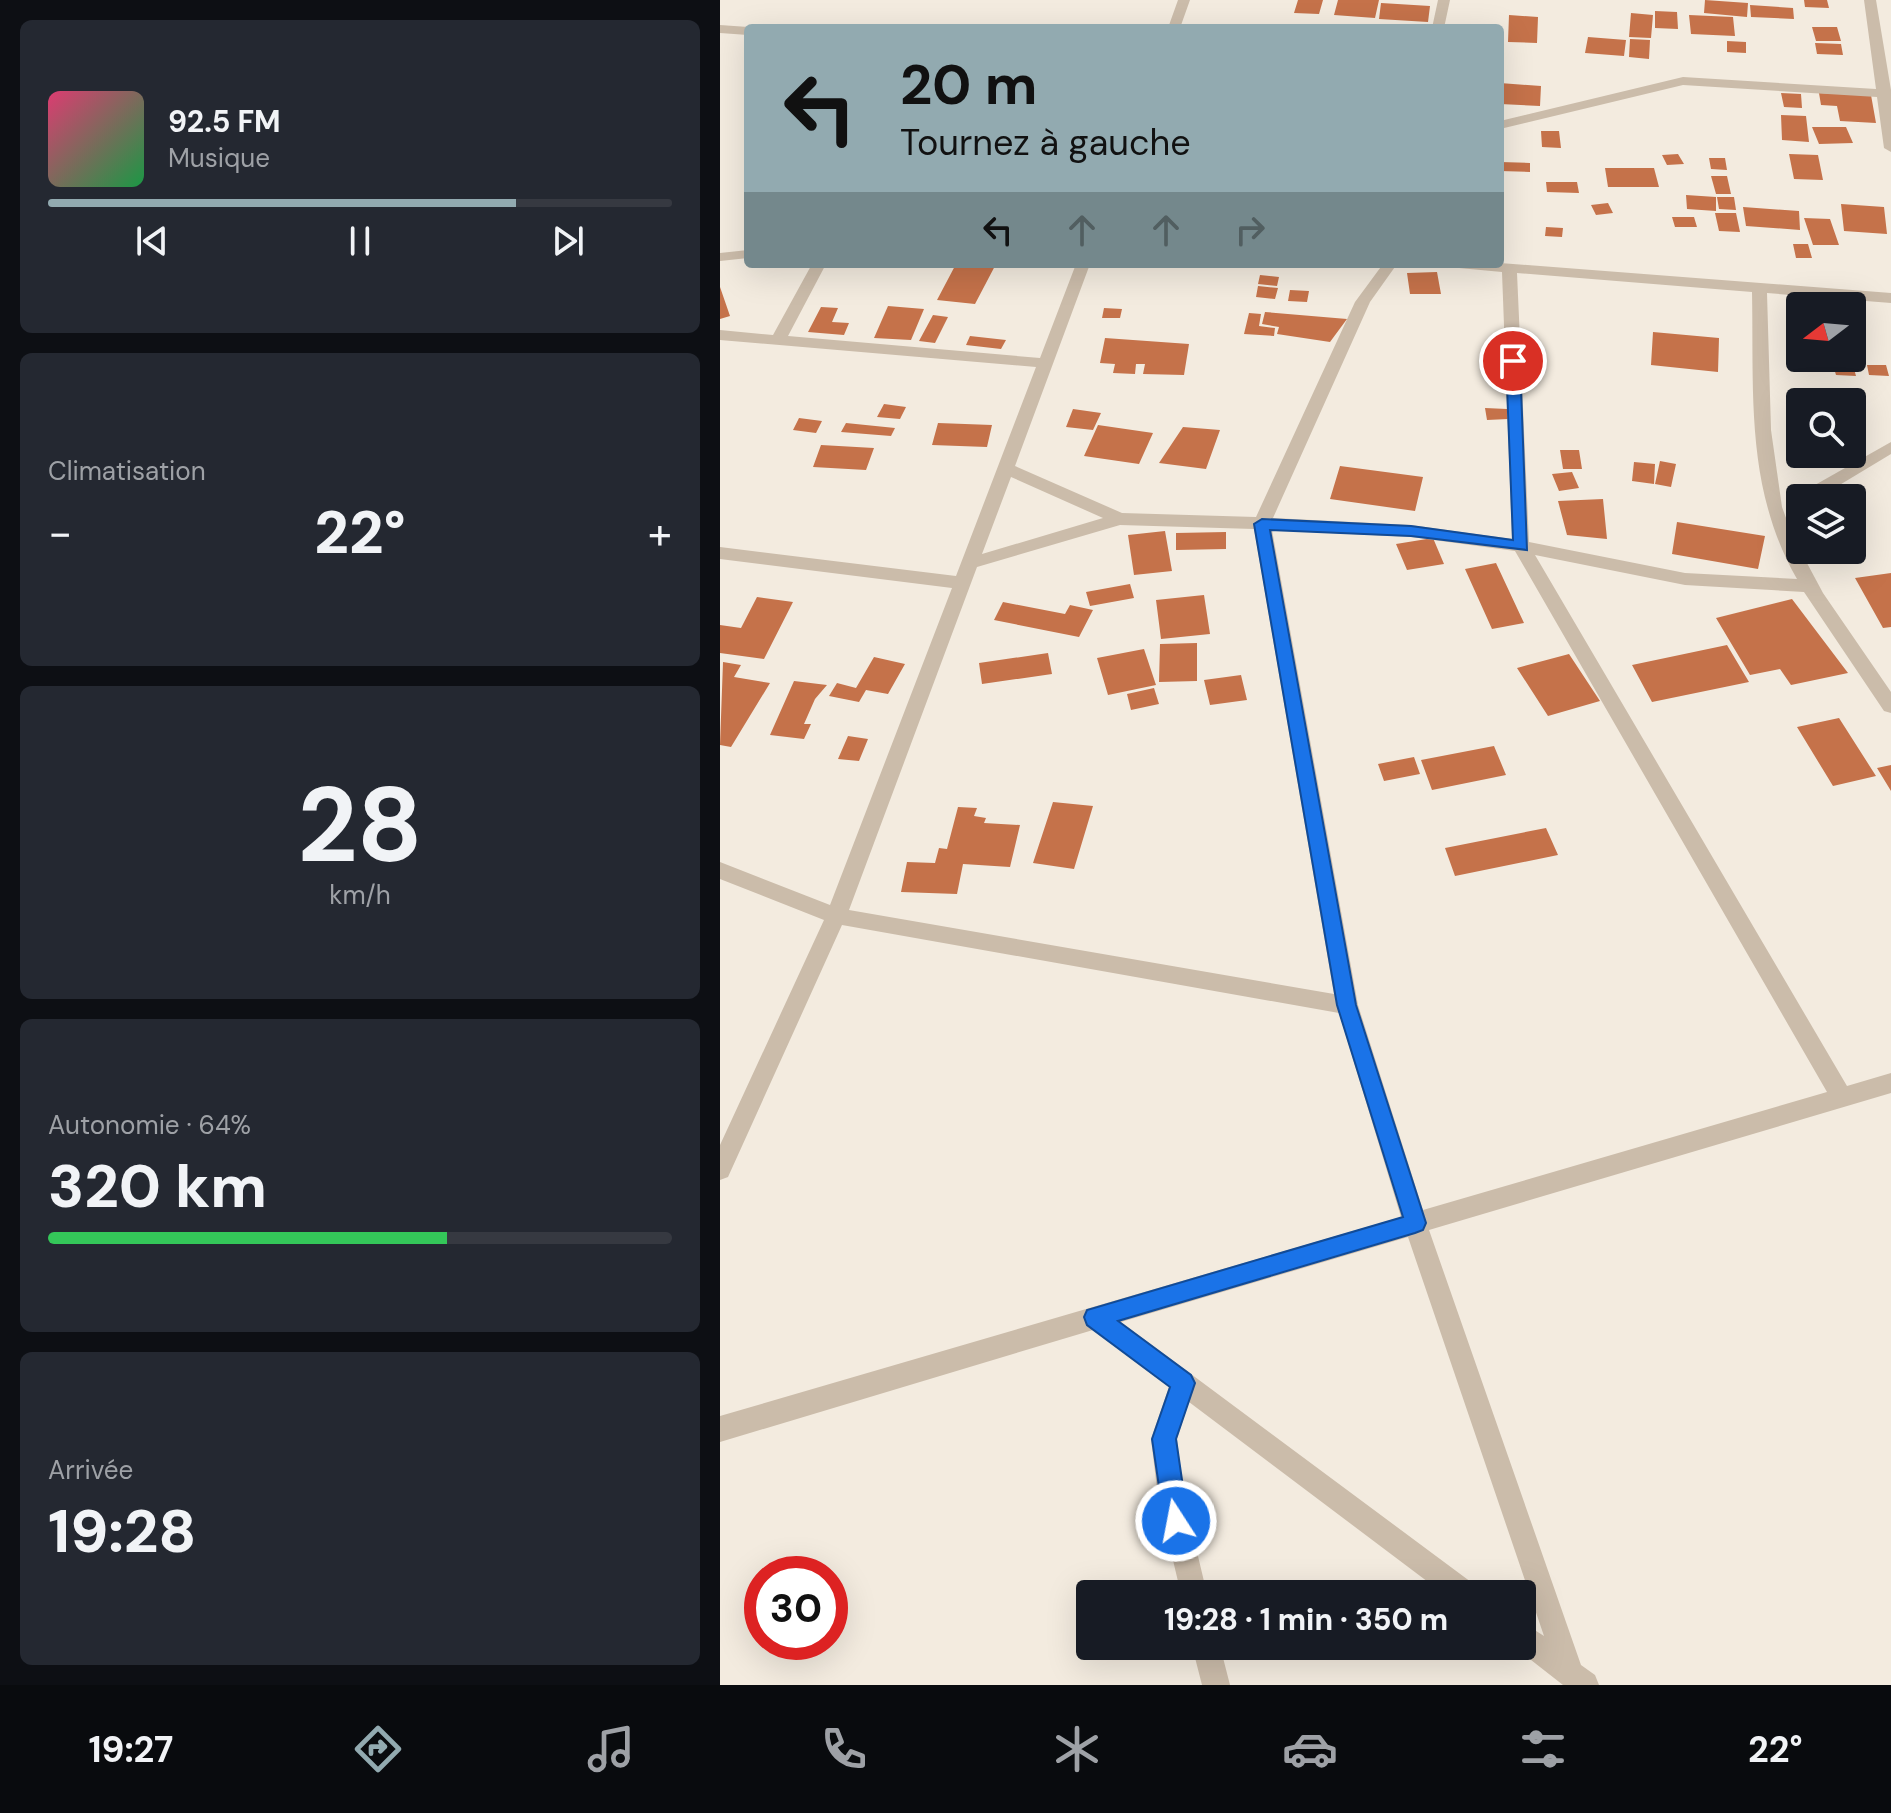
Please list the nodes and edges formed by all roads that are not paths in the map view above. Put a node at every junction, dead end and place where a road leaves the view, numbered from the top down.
1 (1184, 0) edge
2 (1444, 0) edge
3 (1870, 0) edge
4 (1175, 24) edge
5 (1439, 24) edge
6 (720, 29) edge
7 (744, 31) edge
8 (1887, 94) edge
9 (1504, 124) edge
10 (1891, 148) edge
11 (744, 254) edge
12 (720, 257) edge
13 (817, 268) edge
14 (1081, 268) edge
15 (1387, 268) edge
16 (1504, 268) edge
17 (1509, 268) junction
18 (1759, 287) junction
19 (1891, 298) edge
20 (720, 335) edge
21 (780, 337) junction
22 (1044, 363) junction
23 (1891, 447) edge
24 (1004, 468) junction
25 (1829, 484) edge
26 (1786, 510) edge
27 (1778, 515) junction
28 (1120, 519) junction
29 (1262, 524) junction
30 (1521, 546) junction
31 (720, 553) edge
32 (971, 563) junction
33 (963, 583) junction
34 (1809, 586) junction
35 (1891, 706) edge
36 (720, 870) edge
37 (836, 916) junction
38 (1347, 1005) junction
39 (1891, 1083) edge
40 (1843, 1099) junction
41 (720, 1170) edge
42 (1415, 1223) junction
43 (1095, 1317) junction
44 (1183, 1383) junction
45 (720, 1429) edge
46 (1191, 1580) edge
47 (1447, 1580) edge
48 (1536, 1646) edge
49 (1210, 1660) edge
50 (1578, 1678) edge
51 (1216, 1685) edge

1 - 4 street
2 - 5 street
3 - 8 street
6 - 7 street
8 - 9 street
8 - 10 street
11 - 12 street
13 - 21 street
14 - 22 street
15 - 29 street
16 - 17 street
17 - 18 street
17 - 30 street
18 - 19 street
18 - 27 street
20 - 21 street
21 - 22 street
22 - 24 street
23 - 25 street
24 - 28 street
24 - 32 street
26 - 27 street
27 - 34 street
28 - 29 street
28 - 32 street
29 - 30 street
29 - 38 street
30 - 34 street
30 - 40 street
31 - 33 street
32 - 33 street
33 - 37 street
34 - 35 street
36 - 37 street
37 - 38 street
37 - 41 street
38 - 42 street
39 - 40 street
40 - 42 street
42 - 43 street
42 - 50 street
43 - 44 street
43 - 45 street
44 - 46 street
44 - 47 street
48 - 50 street
49 - 51 street

